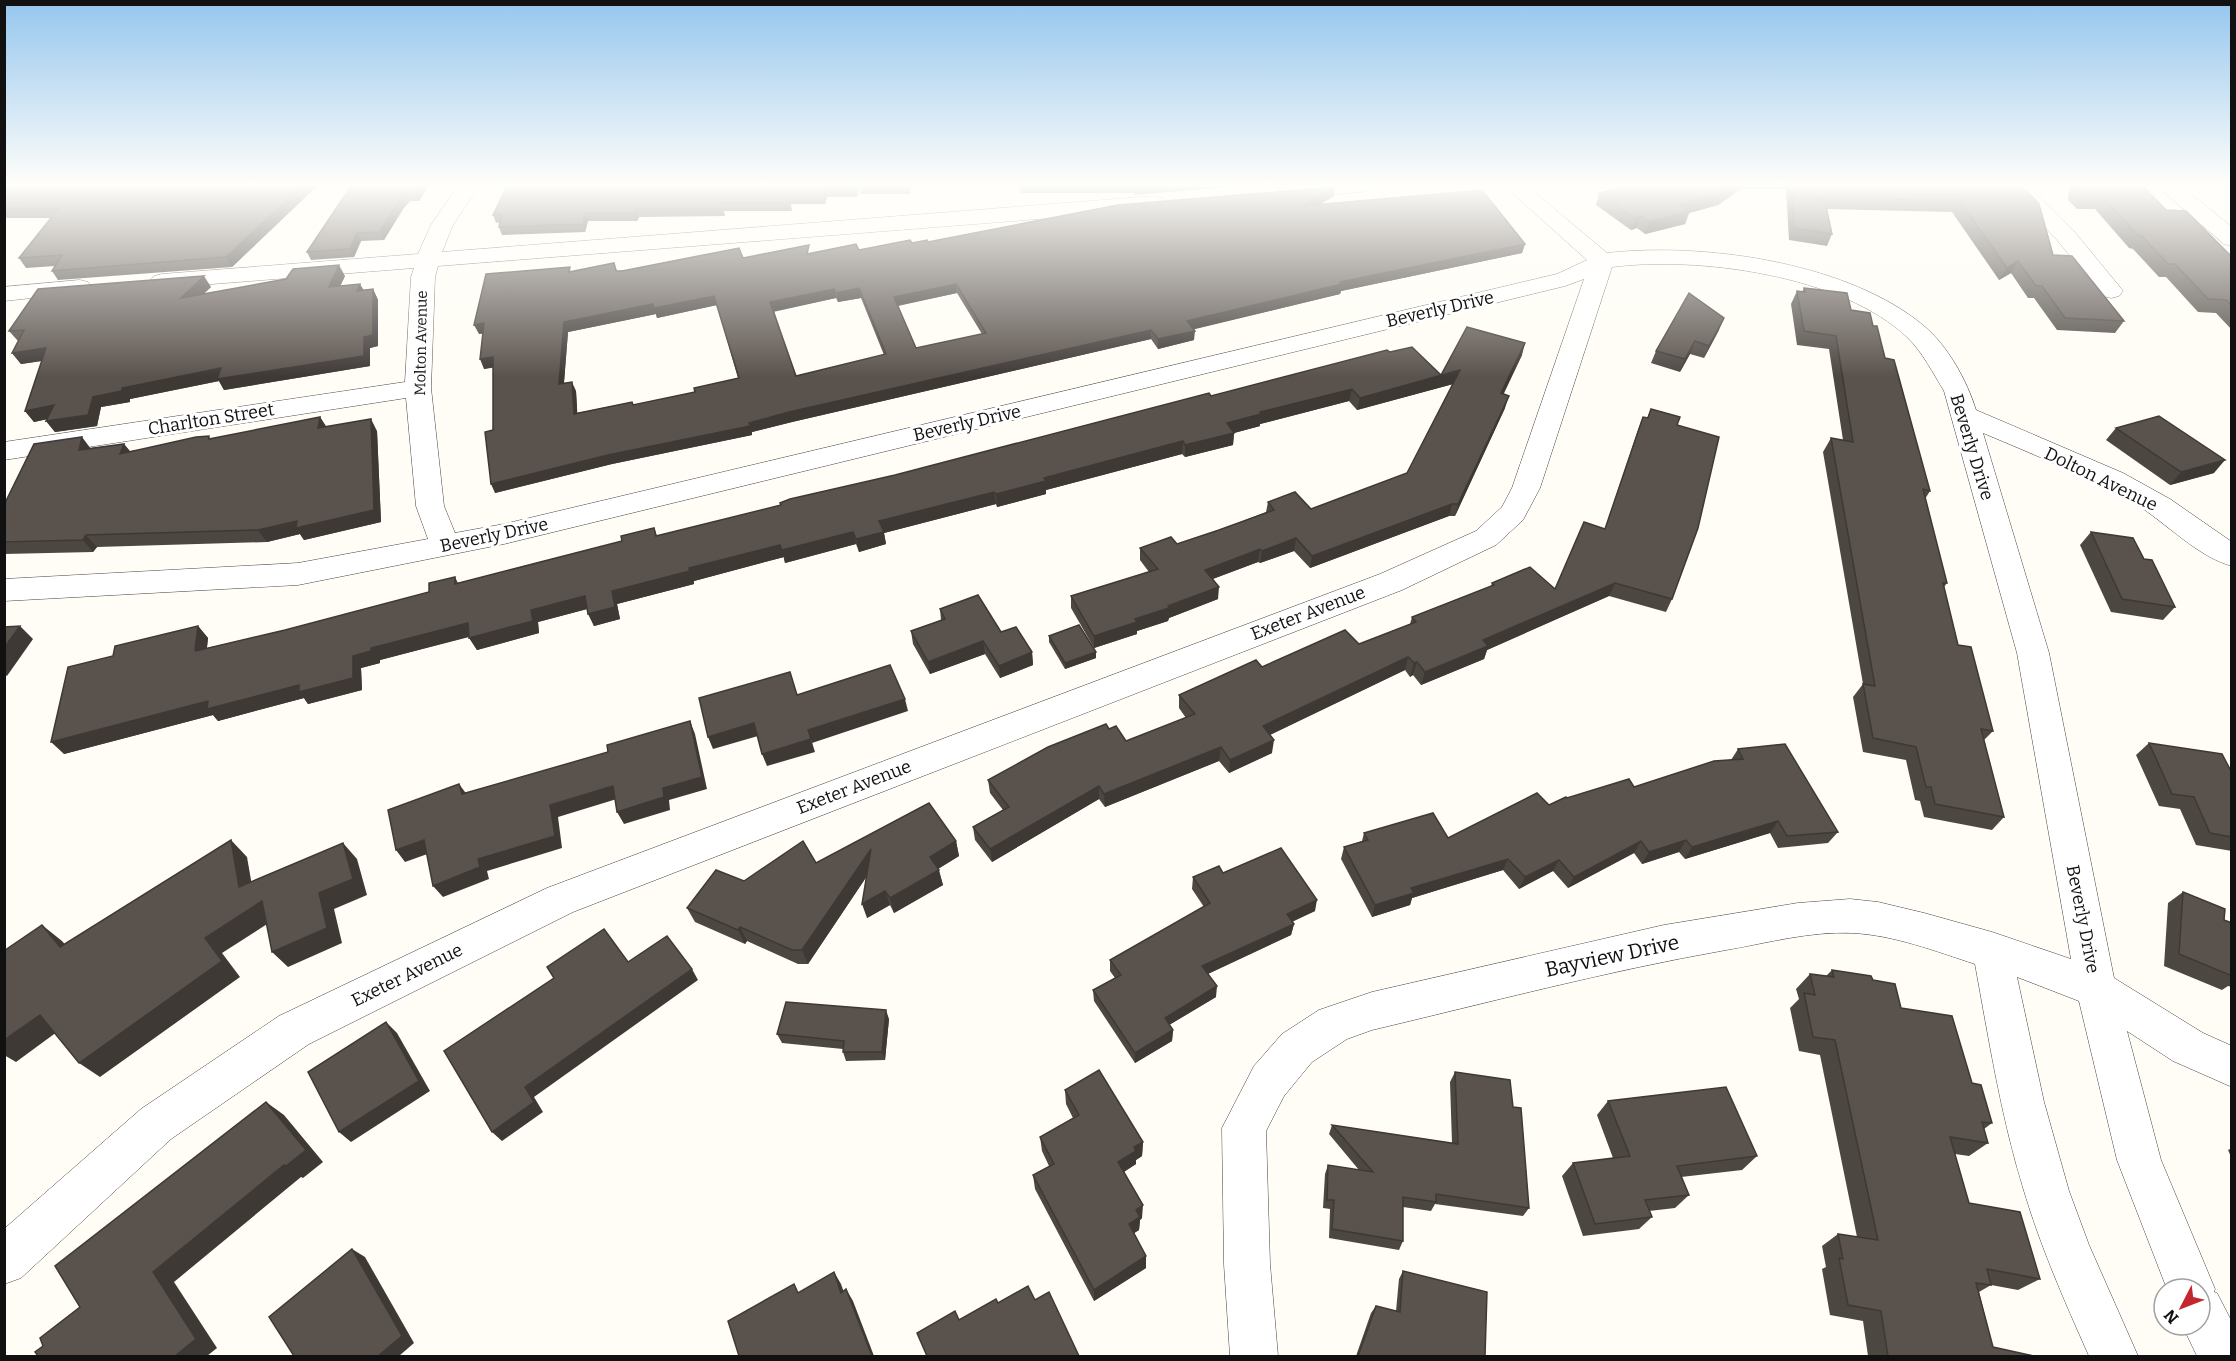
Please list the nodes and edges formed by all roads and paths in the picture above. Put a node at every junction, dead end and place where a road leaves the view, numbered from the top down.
1 (432, 250) edge
2 (562, 250) edge
3 (1589, 250) edge
4 (2077, 250) edge
5 (428, 260) junction
6 (1602, 261) junction
7 (146, 282) edge
8 (99, 286) edge
9 (2111, 291) dead end
10 (4, 294) edge
11 (418, 388) junction
12 (1964, 415) junction
13 (4, 451) edge
14 (445, 545) junction
15 (2232, 556) edge
16 (4, 590) edge
17 (1992, 950) junction
18 (2096, 989) junction
19 (2232, 1067) edge
20 (4, 1261) edge
21 (2186, 1277) edge
22 (2212, 1334) edge
23 (1254, 1356) edge
24 (2114, 1356) edge
25 (2223, 1356) edge

1 - 5 street, Molton Avenue
2 - 5 street
3 - 6 street
4 - 9 street
5 - 7 street
5 - 11 street, Molton Avenue
6 - 12 street, Beverly Drive
6 - 14 street, Beverly Drive
6 - 20 street, Exeter Avenue
8 - 10 street
11 - 13 street, Charlton Street
11 - 14 street, Molton Avenue
12 - 15 street, Dolton Avenue
12 - 18 street, Beverly Drive
14 - 16 street, Beverly Drive
17 - 18 street, Bayview Drive
17 - 23 street, Bayview Drive
17 - 24 street
18 - 19 street, Bayview Drive
18 - 21 street, Beverly Drive
22 - 25 street

